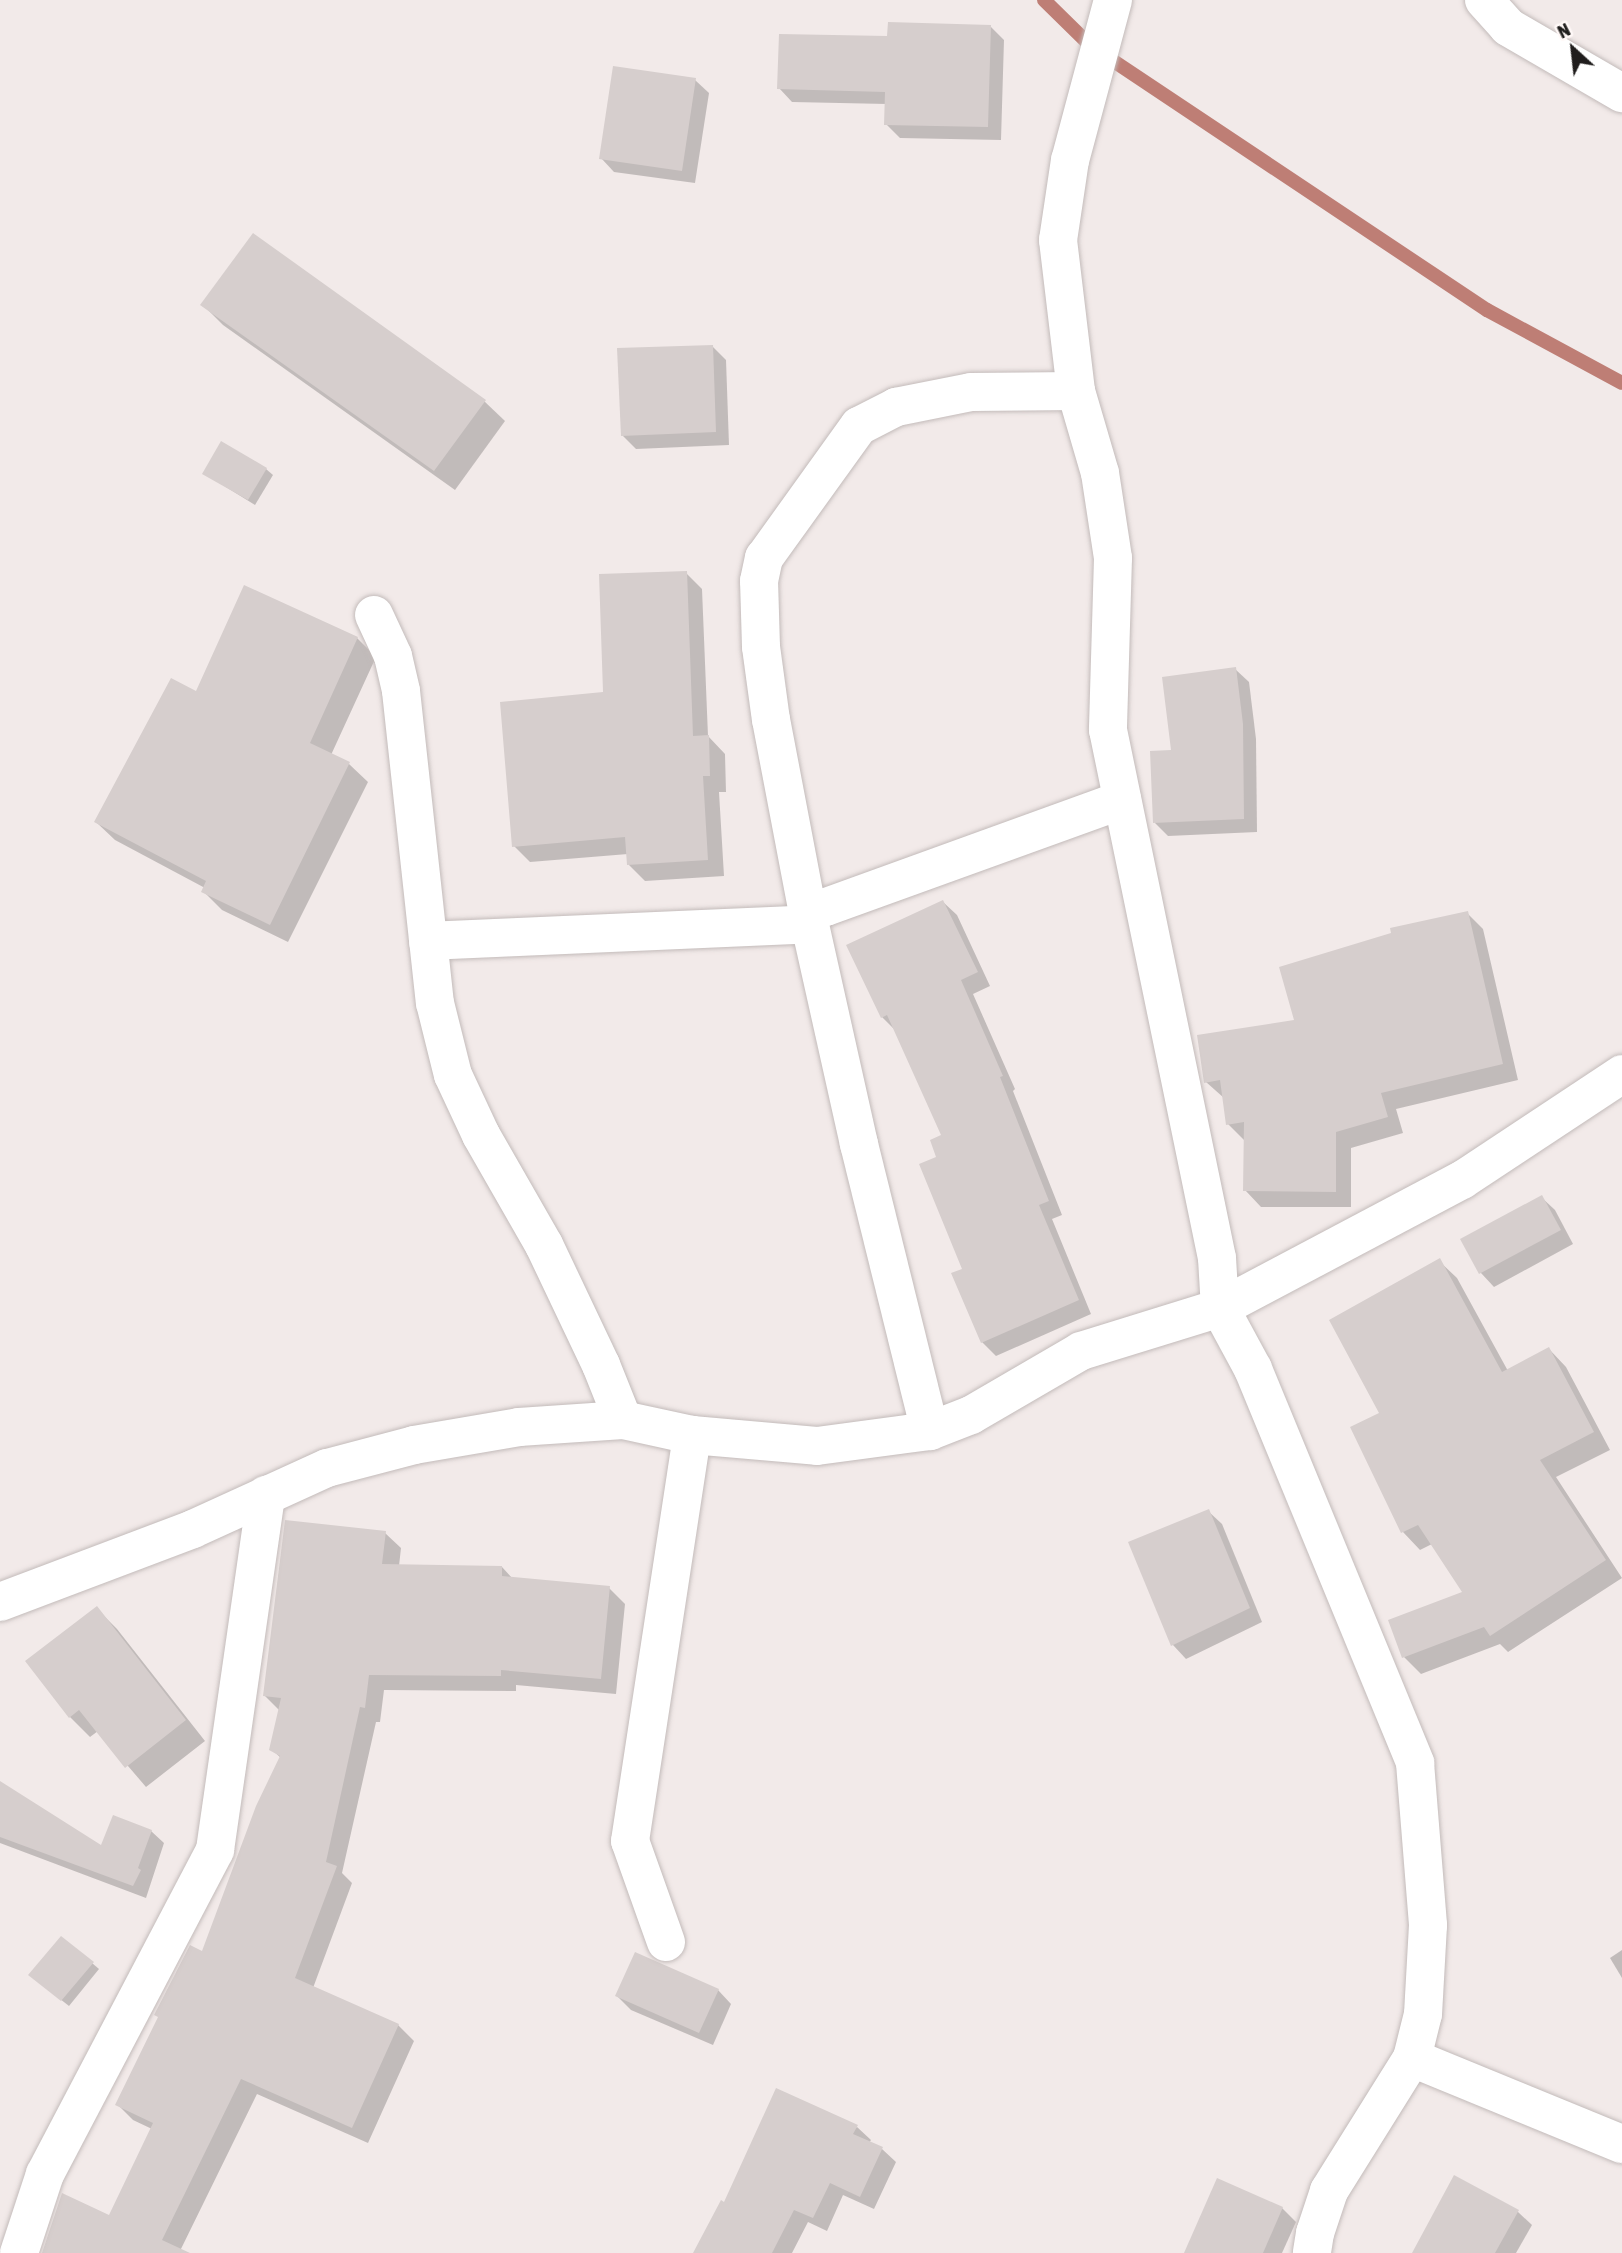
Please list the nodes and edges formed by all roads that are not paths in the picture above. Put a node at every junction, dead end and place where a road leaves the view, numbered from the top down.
1 (1113, 0) edge
2 (1483, 0) edge
3 (1622, 93) edge
4 (1076, 391) junction
5 (374, 615) dead end
6 (1122, 800) junction
7 (809, 918) junction
8 (429, 941) junction
9 (1622, 1074) edge
10 (1220, 1308) junction
11 (623, 1420) junction
12 (930, 1431) junction
13 (692, 1435) junction
14 (266, 1495) junction
15 (0, 1602) edge
16 (666, 1942) dead end
17 (1412, 2058) junction
18 (1622, 2144) edge
19 (19, 2253) edge
20 (1312, 2253) edge

1 - 4 street
2 - 3 street
4 - 6 street
4 - 7 street
5 - 8 street
6 - 7 street
6 - 10 street
7 - 8 street
7 - 12 street
8 - 11 street
9 - 10 street
10 - 12 street
10 - 17 street
11 - 13 street
11 - 14 street
12 - 13 street
13 - 16 street
14 - 15 street
14 - 19 street
17 - 18 street
17 - 20 street

